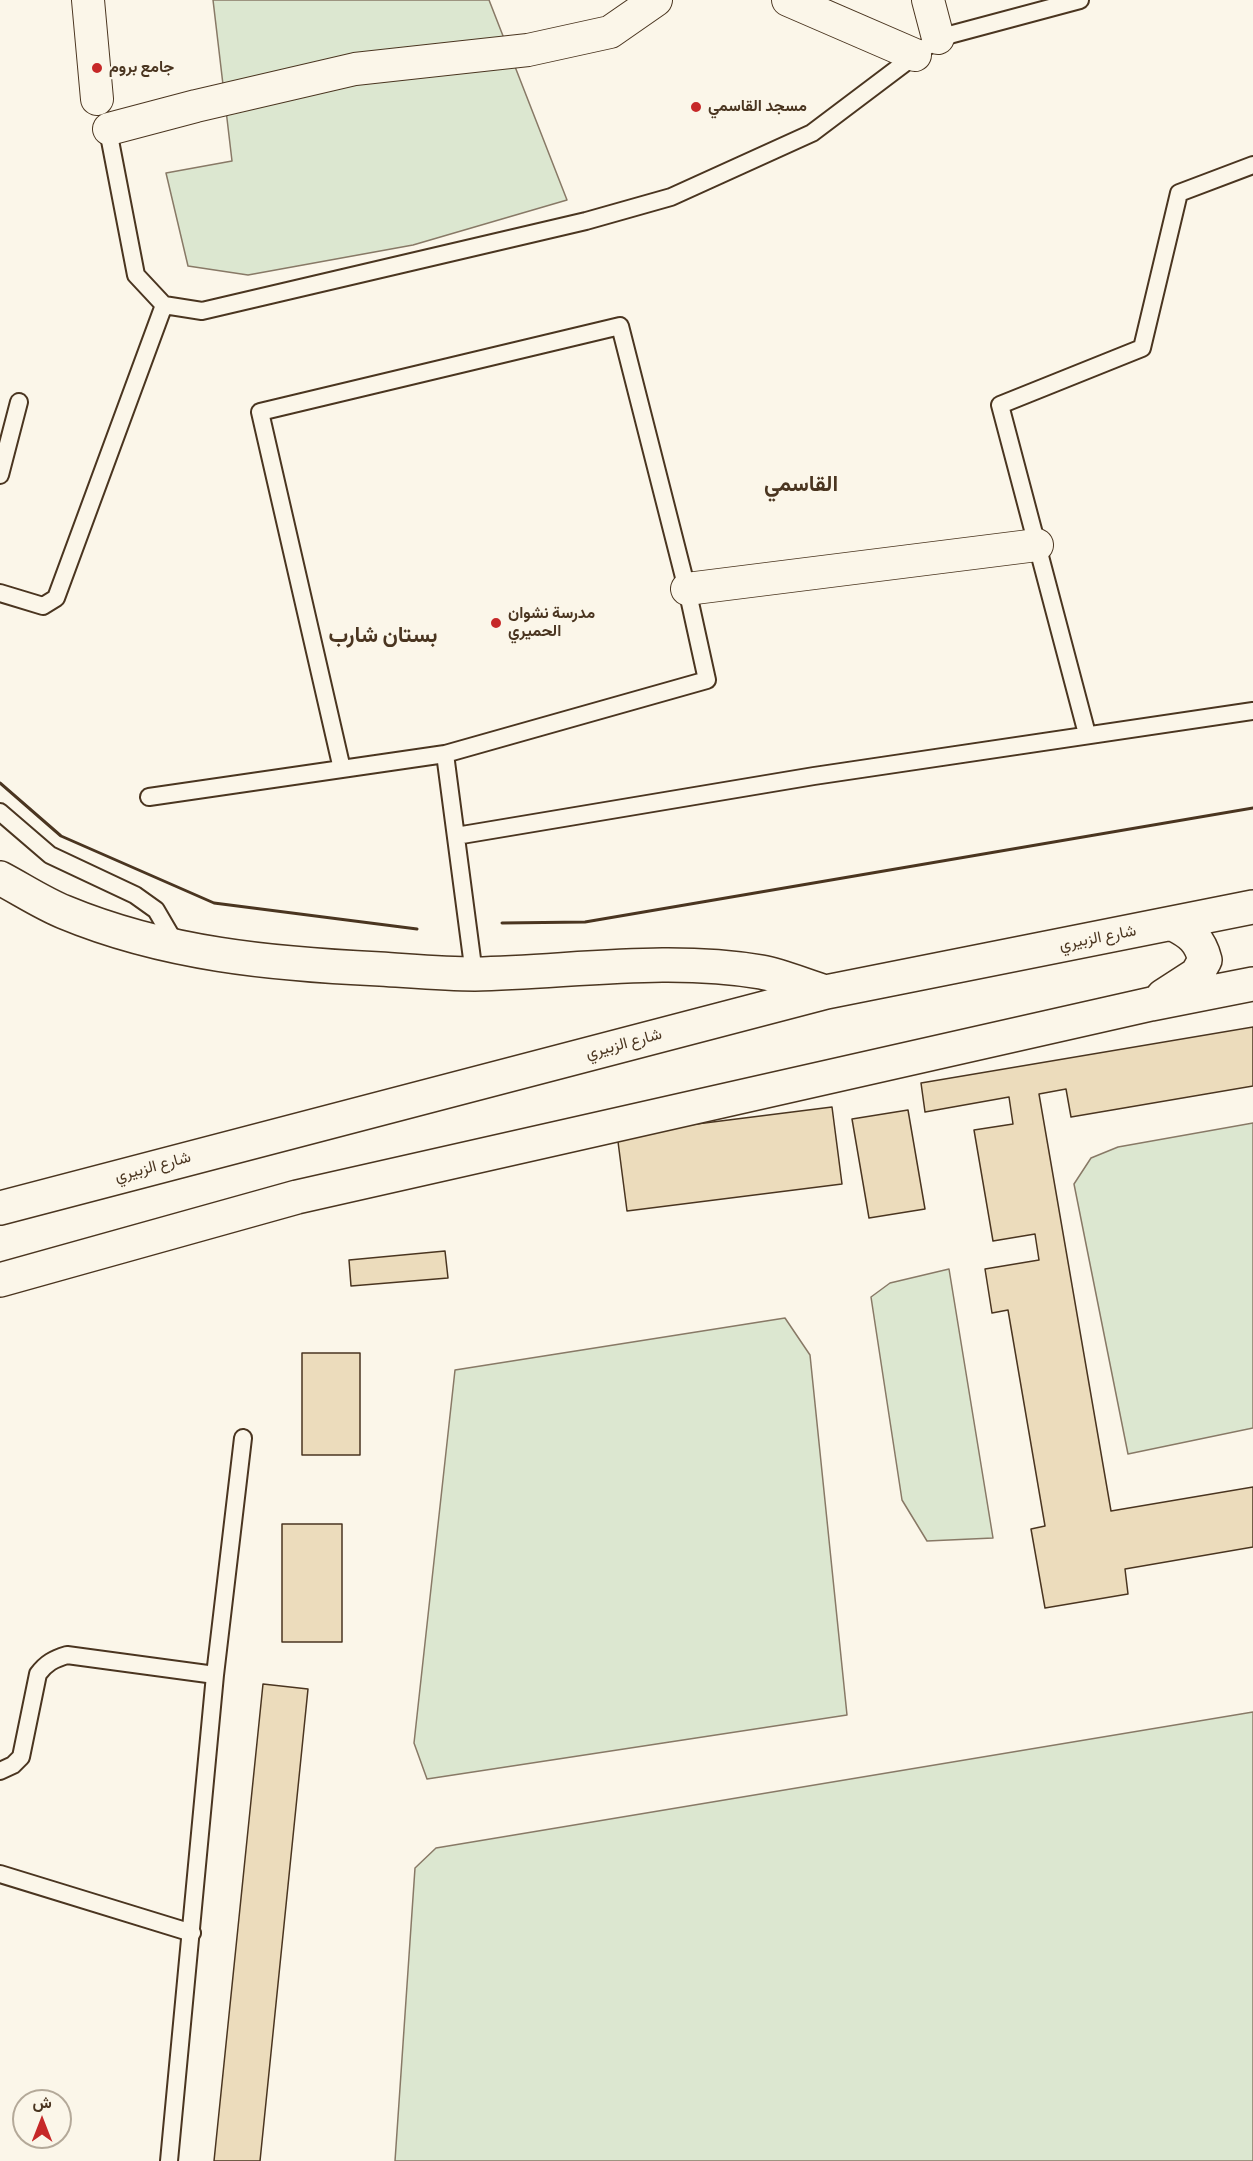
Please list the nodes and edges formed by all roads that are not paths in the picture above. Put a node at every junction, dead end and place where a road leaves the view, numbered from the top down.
1 (88, 0) edge
2 (656, 0) edge
3 (788, 0) edge
4 (928, 0) edge
5 (1080, 0) edge
6 (927, 46) junction
7 (97, 99) joint
8 (109, 129) junction
9 (1253, 165) edge
10 (164, 305) junction
11 (20, 402) dead end
12 (0, 475) edge
13 (1037, 544) junction
14 (687, 589) junction
15 (0, 593) edge
16 (1253, 711) edge
17 (1087, 734) junction
18 (445, 754) junction
19 (342, 769) junction
20 (149, 797) dead end
21 (0, 812) edge
22 (456, 836) junction
23 (0, 878) edge
24 (1253, 907) edge
25 (1173, 924) junction
26 (178, 948) junction
27 (474, 974) junction
28 (1253, 984) edge
29 (826, 992) junction
30 (1151, 1004) junction
31 (0, 1208) edge
32 (0, 1280) edge
33 (243, 1438) dead end
34 (215, 1675) junction
35 (0, 1771) edge
36 (0, 1874) edge
37 (192, 1933) junction
38 (169, 2161) edge

1 - 7 street
2 - 8 street
3 - 6 street
4 - 6 street
5 - 6 lane
6 - 10 lane
7 - 8 lane
8 - 10 lane
9 - 13 lane
10 - 15 lane
11 - 12 lane
13 - 14 street
13 - 17 lane
14 - 18 lane
14 - 19 lane
16 - 17 lane
17 - 22 lane
18 - 19 lane
18 - 22 lane
19 - 20 lane
21 - 26 lane
22 - 27 lane
23 - 26 main road
24 - 25 main road, شارع الزبيري
25 - 29 main road, شارع الزبيري
25 - 30 main road
26 - 27 main road
27 - 29 main road
28 - 30 main road
29 - 31 main road, شارع الزبيري
30 - 32 main road
33 - 34 lane
34 - 35 lane
34 - 37 lane
36 - 37 lane
37 - 38 lane

